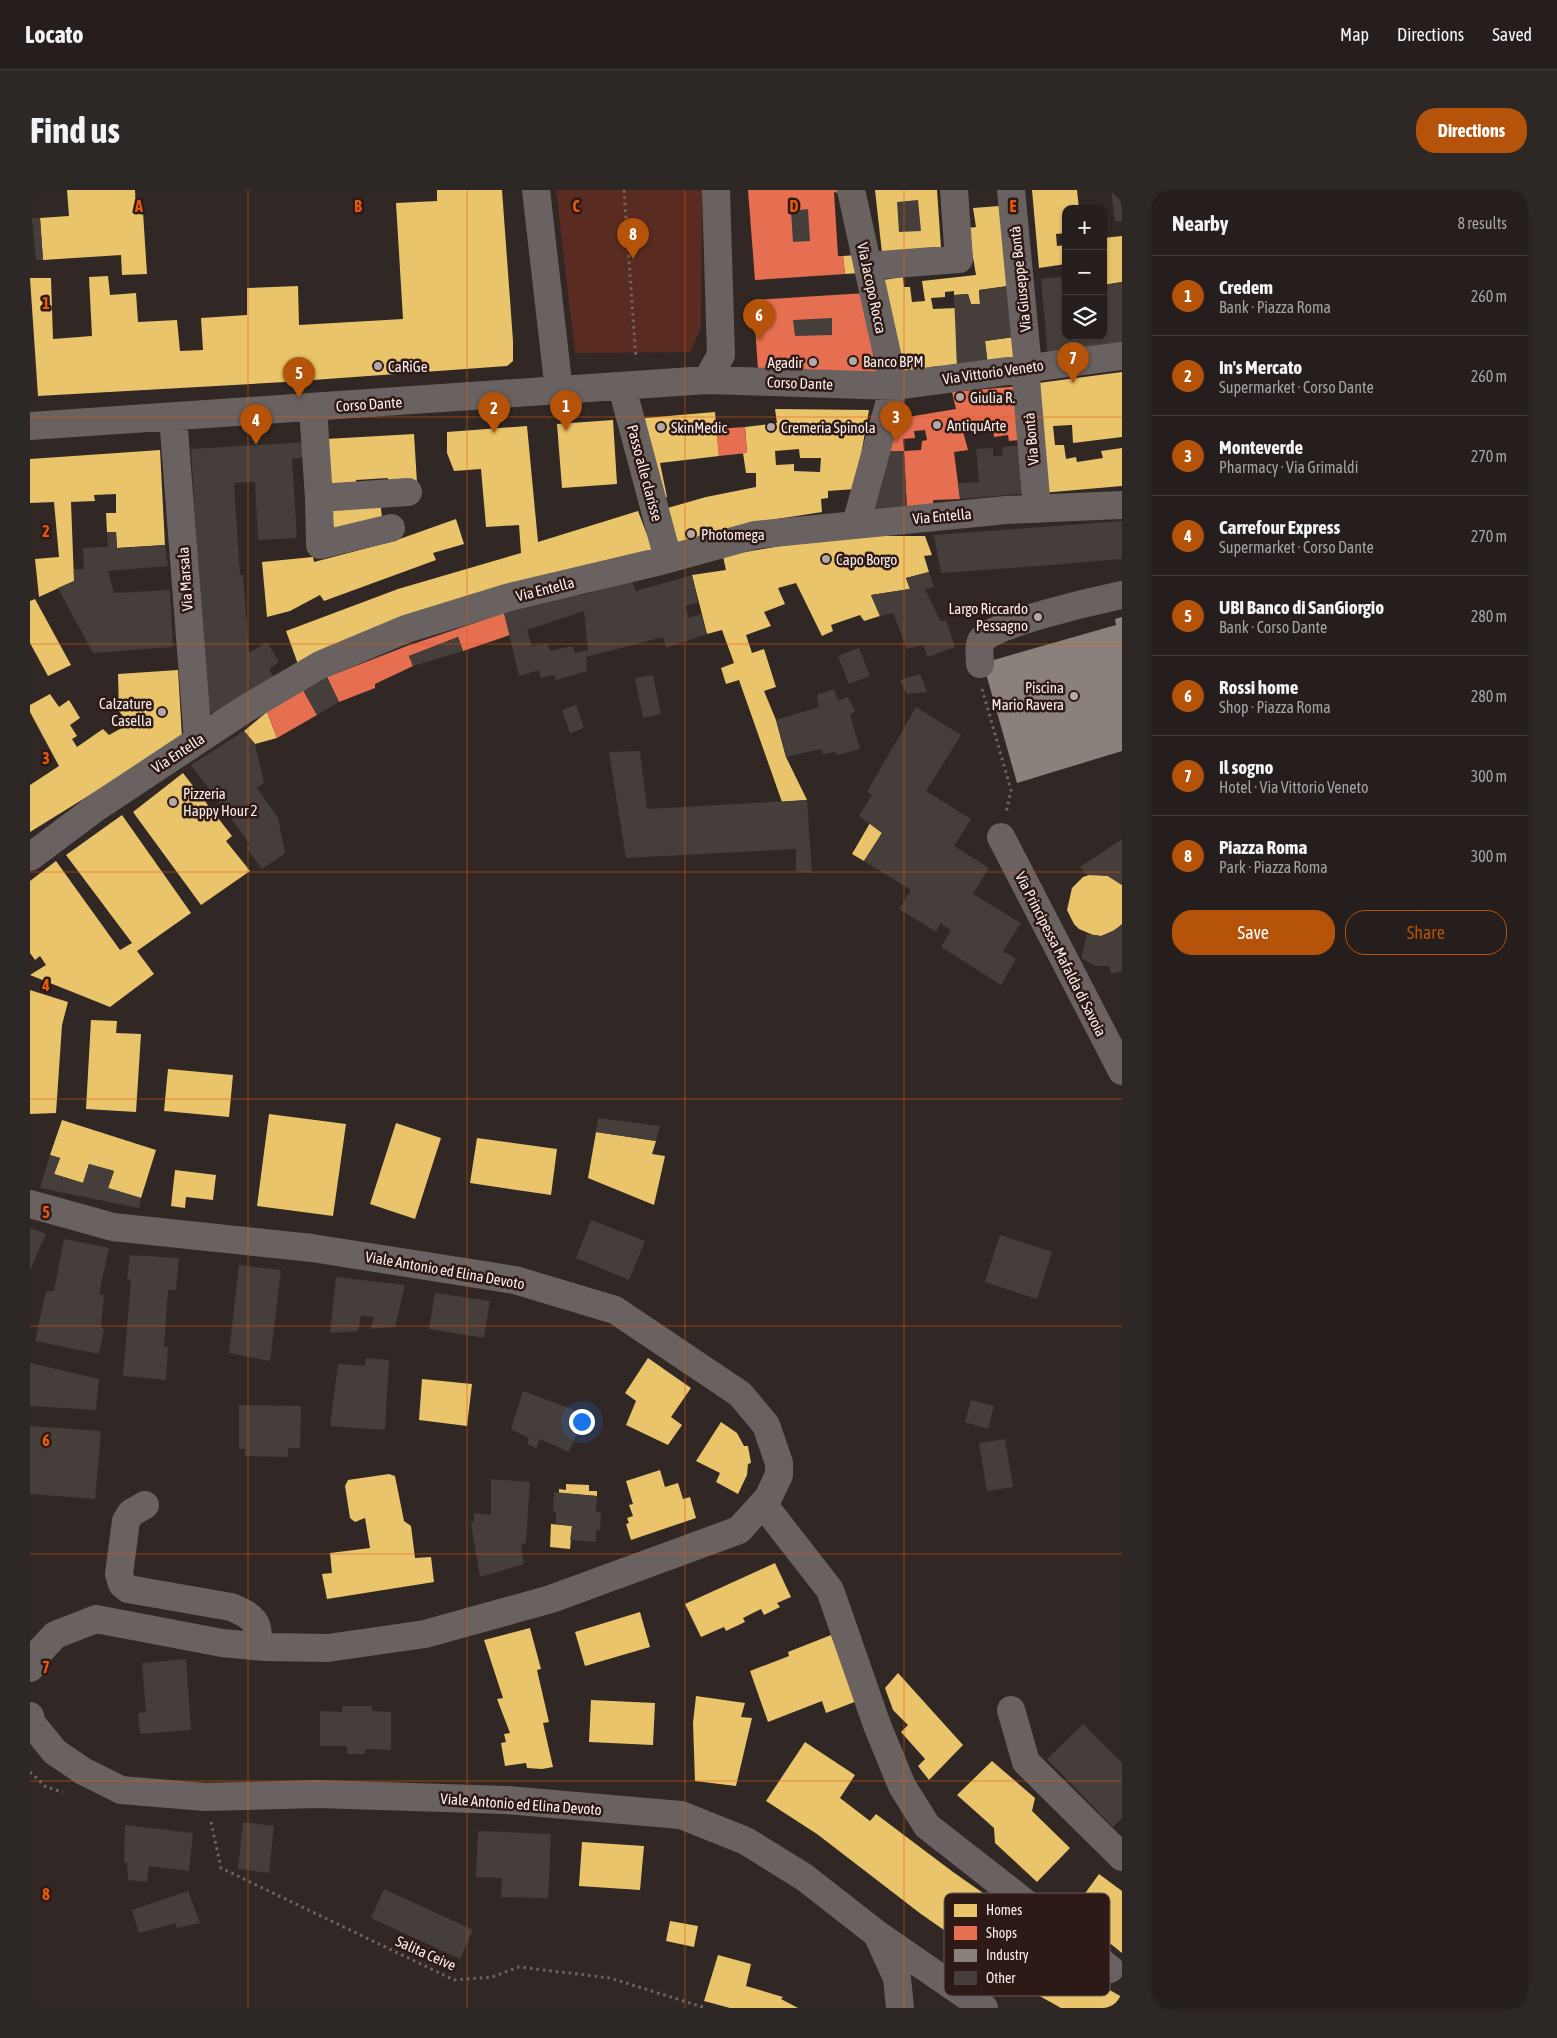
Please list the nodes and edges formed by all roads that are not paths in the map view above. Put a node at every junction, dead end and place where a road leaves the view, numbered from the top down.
1 (536, 190) edge
2 (716, 190) edge
3 (850, 190) edge
4 (954, 190) edge
5 (1011, 190) edge
6 (868, 266) junction
7 (1122, 356) edge
8 (1027, 368) junction
9 (707, 380) junction
10 (622, 386) junction
11 (894, 386) junction
12 (559, 391) junction
13 (313, 408) junction
14 (173, 417) junction
15 (30, 426) edge
16 (408, 492) dead end
17 (319, 498) junction
18 (1122, 505) edge
19 (1037, 509) junction
20 (856, 524) junction
21 (391, 528) dead end
22 (668, 559) junction
23 (1122, 595) edge
24 (980, 664) road end
25 (198, 740) junction
26 (1001, 838) road end
27 (30, 857) edge
28 (1122, 1071) edge
29 (30, 1204) edge
30 (762, 1504) junction
31 (145, 1505) dead end
32 (257, 1646) junction
33 (30, 1668) edge
34 (1011, 1710) dead end
35 (30, 1716) edge
36 (1122, 1857) edge
37 (1013, 1893) edge
38 (877, 1934) junction
39 (944, 1980) edge
40 (967, 1996) edge
41 (900, 2008) edge
42 (984, 2008) edge

1 - 12 street
2 - 9 street
3 - 6 street, Via Jacopo Rocca
4 - 6 street
5 - 8 street, Via Giuseppe Bontà
6 - 11 street, Via Jacopo Rocca
7 - 8 street, Via Vittorio Veneto
8 - 11 street, Via Vittorio Veneto
8 - 19 street, Via Bontà
9 - 10 street, Corso Dante
9 - 11 street, Corso Dante
10 - 12 street, Corso Dante
10 - 22 street, Passo alle clarisse
11 - 20 street
12 - 13 street, Corso Dante
13 - 14 street, Corso Dante
13 - 17 street
14 - 15 street, Corso Dante
14 - 25 street, Via Marsala
16 - 17 street
17 - 21 street
18 - 19 street, Via Entella
19 - 20 street, Via Entella
20 - 22 street, Via Entella
22 - 25 street, Via Entella
23 - 24 street
25 - 27 street, Via Entella
26 - 28 street, Via Principessa Mafalda di Savoia
29 - 30 street, Viale Antonio ed Elina Devoto
30 - 32 street, Viale Antonio ed Elina Devoto
30 - 37 street
31 - 32 street
32 - 33 street, Viale Antonio ed Elina Devoto
34 - 36 street
35 - 38 street, Viale Antonio ed Elina Devoto
38 - 39 street, Viale Antonio ed Elina Devoto
38 - 41 street
40 - 42 street, Viale Antonio ed Elina Devoto

